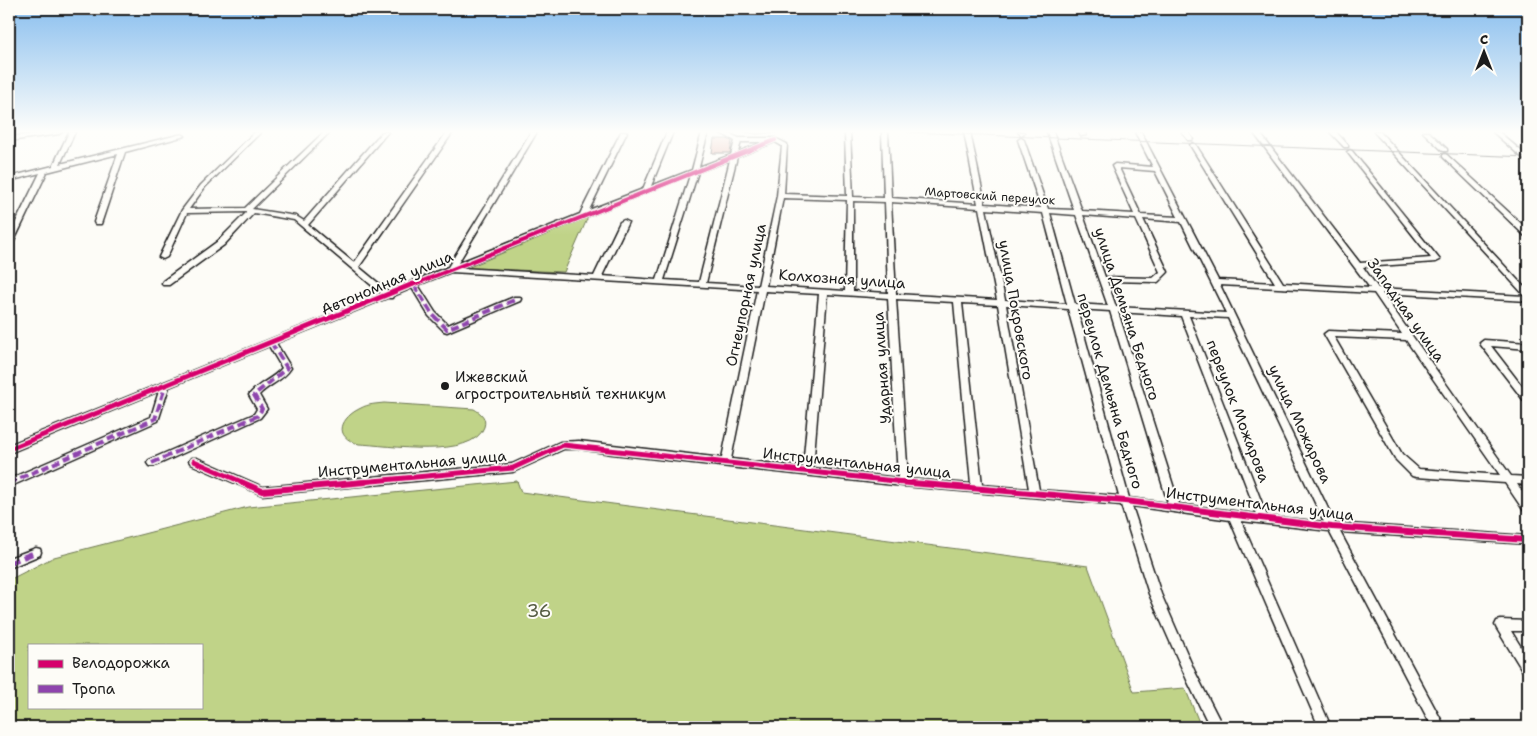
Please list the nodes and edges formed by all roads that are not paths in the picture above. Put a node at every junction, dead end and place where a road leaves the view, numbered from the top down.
1 (62, 166) edge
2 (117, 166) edge
3 (223, 166) edge
4 (293, 166) edge
5 (356, 166) edge
6 (426, 166) edge
7 (513, 166) edge
8 (607, 166) edge
9 (656, 166) edge
10 (696, 166) edge
11 (707, 166) edge
12 (733, 166) edge
13 (783, 166) edge
14 (849, 166) edge
15 (887, 166) edge
16 (975, 166) edge
17 (1031, 166) edge
18 (1062, 166) edge
19 (1115, 166) edge
20 (1120, 166) edge
21 (1157, 166) edge
22 (1207, 166) edge
23 (1282, 166) edge
24 (1362, 166) edge
25 (1409, 166) edge
26 (1459, 166) edge
27 (55, 168) joint
28 (1158, 169) junction
29 (44, 171) junction
30 (695, 171) junction
31 (9, 179) edge
32 (645, 192) junction
33 (780, 196) junction
34 (850, 199) junction
35 (889, 200) junction
36 (983, 208) junction
37 (250, 210) junction
38 (184, 211) junction
39 (1046, 212) junction
40 (1078, 213) junction
41 (583, 216) junction
42 (1139, 217) junction
43 (1184, 220) junction
44 (98, 222) dead end
45 (624, 222) dead end
46 (305, 224) junction
47 (1528, 234) edge
48 (9, 244) edge
49 (163, 257) dead end
50 (1358, 265) junction
51 (354, 268) junction
52 (451, 270) junction
53 (597, 278) junction
54 (1103, 279) junction
55 (660, 282) junction
56 (1215, 282) junction
57 (166, 283) dead end
58 (702, 284) junction
59 (414, 285) junction
60 (1281, 286) junction
61 (760, 288) junction
62 (823, 292) junction
63 (1377, 292) junction
64 (849, 293) junction
65 (1528, 294) edge
66 (389, 296) junction
67 (892, 297) junction
68 (517, 299) dead end
69 (1528, 299) edge
70 (958, 300) junction
71 (1002, 303) junction
72 (1071, 307) junction
73 (1113, 309) junction
74 (1184, 313) junction
75 (1232, 316) junction
76 (1407, 337) junction
77 (272, 344) junction
78 (1528, 346) edge
79 (165, 387) junction
80 (1528, 400) edge
81 (9, 449) edge
82 (194, 461) dead end
83 (726, 461) junction
84 (152, 462) dead end
85 (808, 470) junction
86 (1508, 480) junction
87 (1528, 481) edge
88 (903, 482) junction
89 (9, 483) edge
90 (977, 488) junction
91 (1035, 493) junction
92 (1125, 501) junction
93 (1174, 506) junction
94 (1528, 508) edge
95 (1234, 516) junction
96 (1264, 520) junction
97 (1332, 527) junction
98 (1528, 540) edge
99 (36, 552) dead end
100 (9, 563) edge
101 (1528, 626) edge
102 (1528, 669) edge
103 (1217, 727) edge
104 (1325, 727) edge
105 (1439, 727) edge

1 - 27 street
2 - 44 street
3 - 38 street
4 - 37 street
5 - 46 street
6 - 51 street
7 - 52 street
8 - 41 street
9 - 32 street
10 - 30 street
11 - 30 street, Автономная улица
12 - 58 street
13 - 33 street, Огнеупорная улица
14 - 34 street
15 - 35 street, Ударная улица
16 - 36 street, улица Покровского
17 - 39 street, переулок Демьяна Бедного
18 - 40 street, улица Демьяна Бедного
19 - 42 street
20 - 28 street
21 - 28 street, улица Можарова
22 - 60 street
23 - 50 street, Западная улица
24 - 50 street
25 - 65 street
26 - 47 street
27 - 29 street
28 - 43 street, улица Можарова
29 - 31 street
29 - 48 street
30 - 32 street, Автономная улица
30 - 55 street
32 - 41 street, Автономная улица
33 - 34 street, Мартовский переулок
33 - 61 street, Огнеупорная улица
34 - 35 street, Мартовский переулок
34 - 64 street
35 - 36 street, Мартовский переулок
35 - 67 street, Ударная улица
36 - 39 street, Мартовский переулок
36 - 71 street, улица Покровского
37 - 38 street
37 - 46 street
37 - 57 street
38 - 49 street
39 - 40 street, Мартовский переулок
39 - 72 street, переулок Демьяна Бедного
40 - 42 street, Мартовский переулок
40 - 54 street, улица Демьяна Бедного
41 - 52 street, Автономная улица
42 - 43 street, Мартовский переулок
42 - 54 street
43 - 56 street, улица Можарова
45 - 53 street
46 - 51 street
50 - 63 street, Западная улица
51 - 66 street
52 - 53 street, Колхозная улица
52 - 59 street, Автономная улица
53 - 55 street, Колхозная улица
54 - 73 street, улица Демьяна Бедного
55 - 58 street, Колхозная улица
56 - 60 street
56 - 75 street, улица Можарова
58 - 61 street, Колхозная улица
59 - 66 street, Автономная улица
59 - 68 street
60 - 63 street
61 - 62 street, Колхозная улица
61 - 83 street, Огнеупорная улица
62 - 64 street, Колхозная улица
62 - 85 street
63 - 69 street
63 - 76 street, Западная улица
64 - 67 street, Колхозная улица
66 - 77 street, Автономная улица
67 - 70 street, Колхозная улица
67 - 88 street, Ударная улица
70 - 71 street, Колхозная улица
70 - 90 street
71 - 72 street, Колхозная улица
71 - 91 street, улица Покровского
72 - 73 street, Колхозная улица
72 - 92 street, переулок Демьяна Бедного
73 - 74 street, Колхозная улица
73 - 93 street, улица Демьяна Бедного
74 - 75 street, Колхозная улица
74 - 96 street, переулок Можарова
75 - 97 street, улица Можарова
76 - 86 street, Западная улица
76 - 86 street
77 - 79 street, Автономная улица
77 - 84 street
78 - 80 street
79 - 81 street, Автономная улица
79 - 89 street
82 - 83 street, Инструментальная улица
83 - 85 street, Инструментальная улица
85 - 88 street, Инструментальная улица
86 - 87 street
86 - 94 street, Западная улица
88 - 90 street, Инструментальная улица
90 - 91 street, Инструментальная улица
91 - 92 street, Инструментальная улица
92 - 93 street, Инструментальная улица
92 - 103 street, переулок Демьяна Бедного
93 - 95 street, Инструментальная улица
95 - 96 street, Инструментальная улица
95 - 104 street
96 - 97 street, Инструментальная улица
97 - 98 street, Инструментальная улица
97 - 105 street, улица Можарова
99 - 100 street
101 - 102 street

